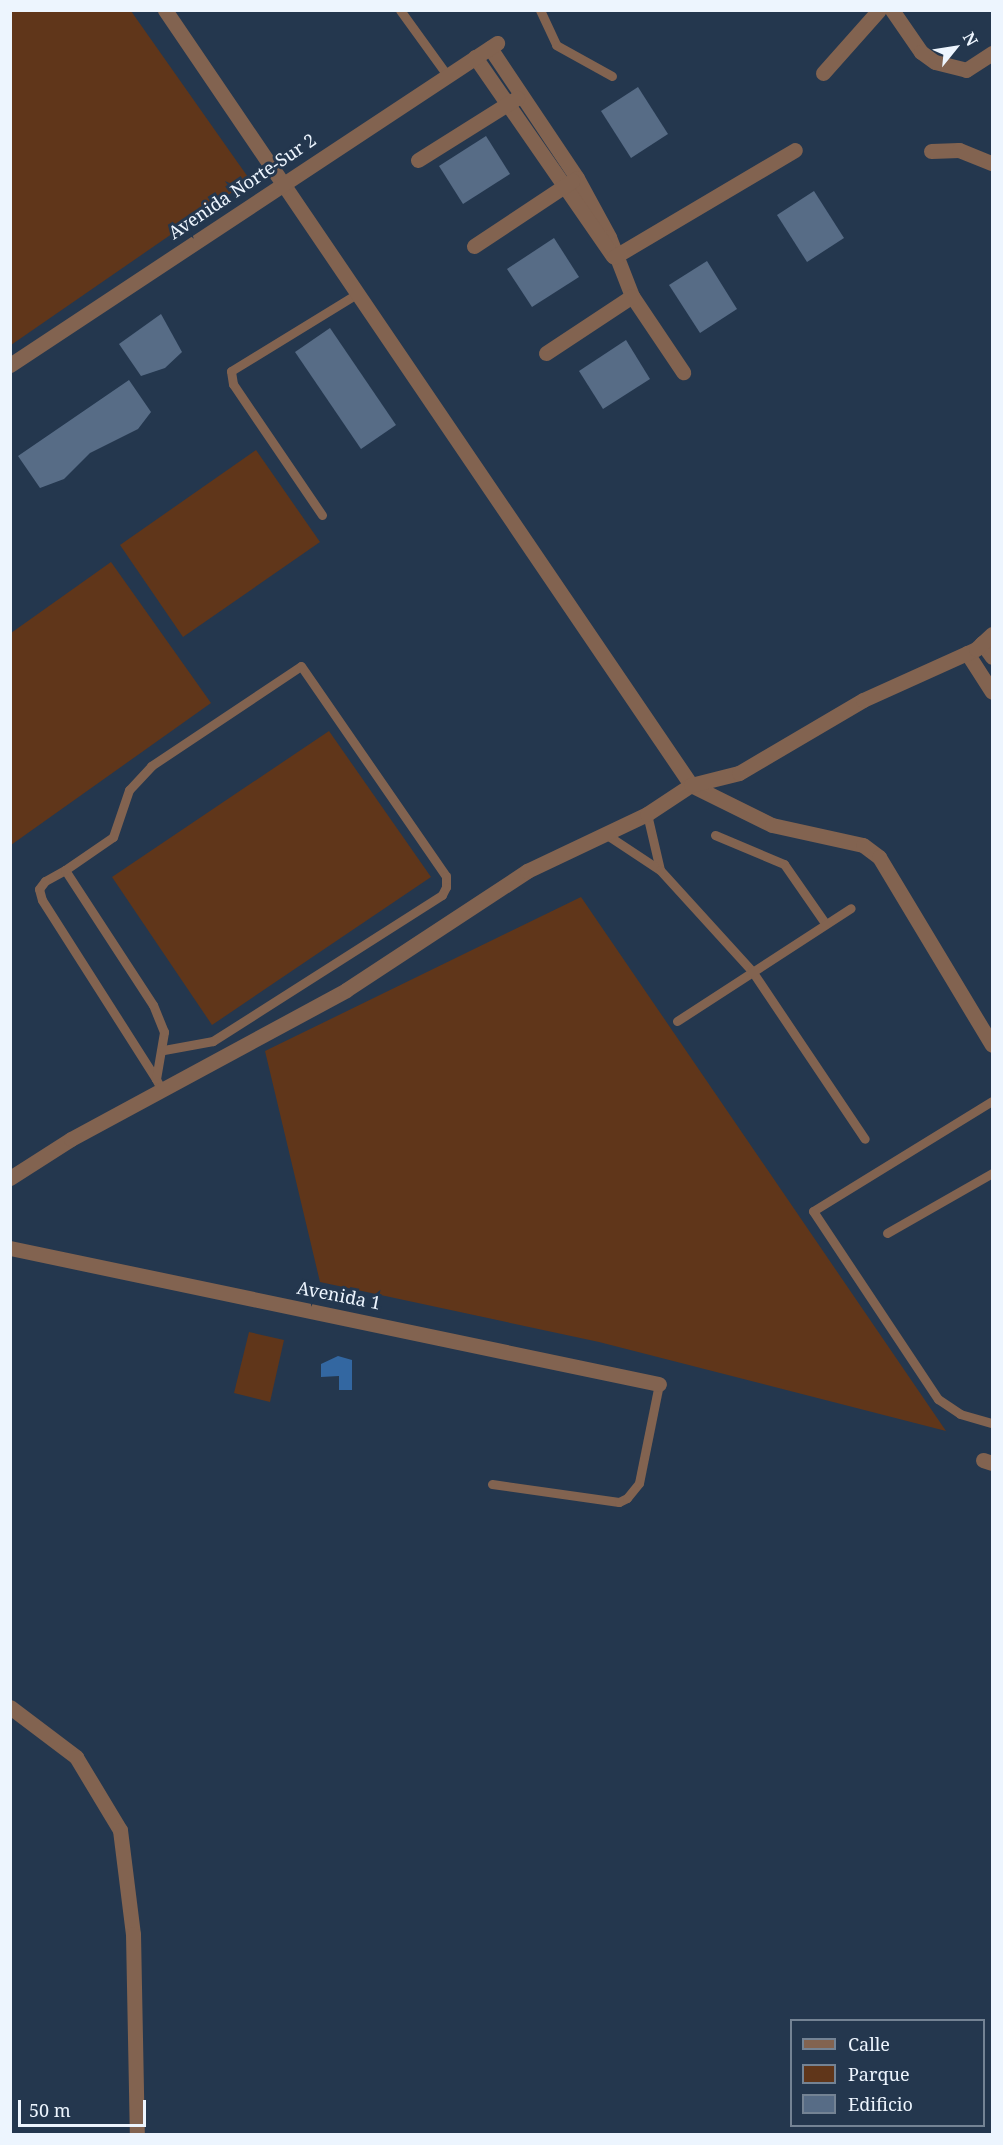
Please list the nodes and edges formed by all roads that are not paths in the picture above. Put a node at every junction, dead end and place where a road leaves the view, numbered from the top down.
1 (165, 10) edge
2 (400, 10) edge
3 (540, 10) edge
4 (879, 10) edge
5 (892, 10) edge
6 (993, 53) edge
7 (475, 57) junction
8 (823, 73) dead end
9 (447, 75) junction
10 (612, 76) dead end
11 (522, 94) junction
12 (508, 103) junction
13 (795, 150) dead end
14 (931, 151) dead end
15 (418, 160) dead end
16 (993, 163) edge
17 (571, 182) junction
18 (280, 183) junction
19 (474, 246) dead end
20 (614, 257) junction
21 (355, 295) junction
22 (632, 296) junction
23 (546, 353) dead end
24 (10, 365) edge
25 (683, 372) dead end
26 (322, 515) dead end
27 (987, 639) edge
28 (967, 653) junction
29 (993, 657) edge
30 (993, 693) edge
31 (691, 785) junction
32 (646, 813) junction
33 (604, 833) junction
34 (715, 835) dead end
35 (65, 870) junction
36 (660, 870) junction
37 (851, 908) dead end
38 (825, 923) junction
39 (752, 971) junction
40 (677, 1021) dead end
41 (993, 1045) edge
42 (164, 1050) junction
43 (159, 1085) junction
44 (993, 1101) edge
45 (865, 1139) dead end
46 (993, 1173) edge
47 (10, 1178) edge
48 (887, 1233) dead end
49 (10, 1248) edge
50 (658, 1384) joint
51 (993, 1423) edge
52 (492, 1484) dead end
53 (10, 1707) edge
54 (137, 2134) edge

1 - 18 street
2 - 9 lane
3 - 10 lane
4 - 8 street
5 - 6 street
7 - 9 street, Avenida Norte-Sur 2
7 - 11 street, Avenida Norte-Sur 2
7 - 12 street
9 - 18 street, Avenida Norte-Sur 2
11 - 12 street
11 - 17 street
12 - 15 street
12 - 17 street
13 - 20 street
14 - 16 street
17 - 19 street
17 - 20 street
18 - 21 street
18 - 24 street, Avenida Norte-Sur 2
20 - 22 street
21 - 26 lane
21 - 31 street
22 - 23 street
22 - 25 street
27 - 28 street
27 - 29 street
28 - 30 street
28 - 31 street
31 - 32 street
31 - 41 street
32 - 33 street
32 - 36 lane
33 - 36 lane
33 - 43 street
34 - 38 lane
35 - 42 lane
35 - 42 lane
35 - 43 lane
36 - 39 lane
37 - 38 lane
38 - 39 lane
39 - 40 lane
39 - 45 lane
42 - 43 lane
43 - 47 street
44 - 51 lane
46 - 48 lane
49 - 50 street, Avenida 1
50 - 52 lane
53 - 54 street

